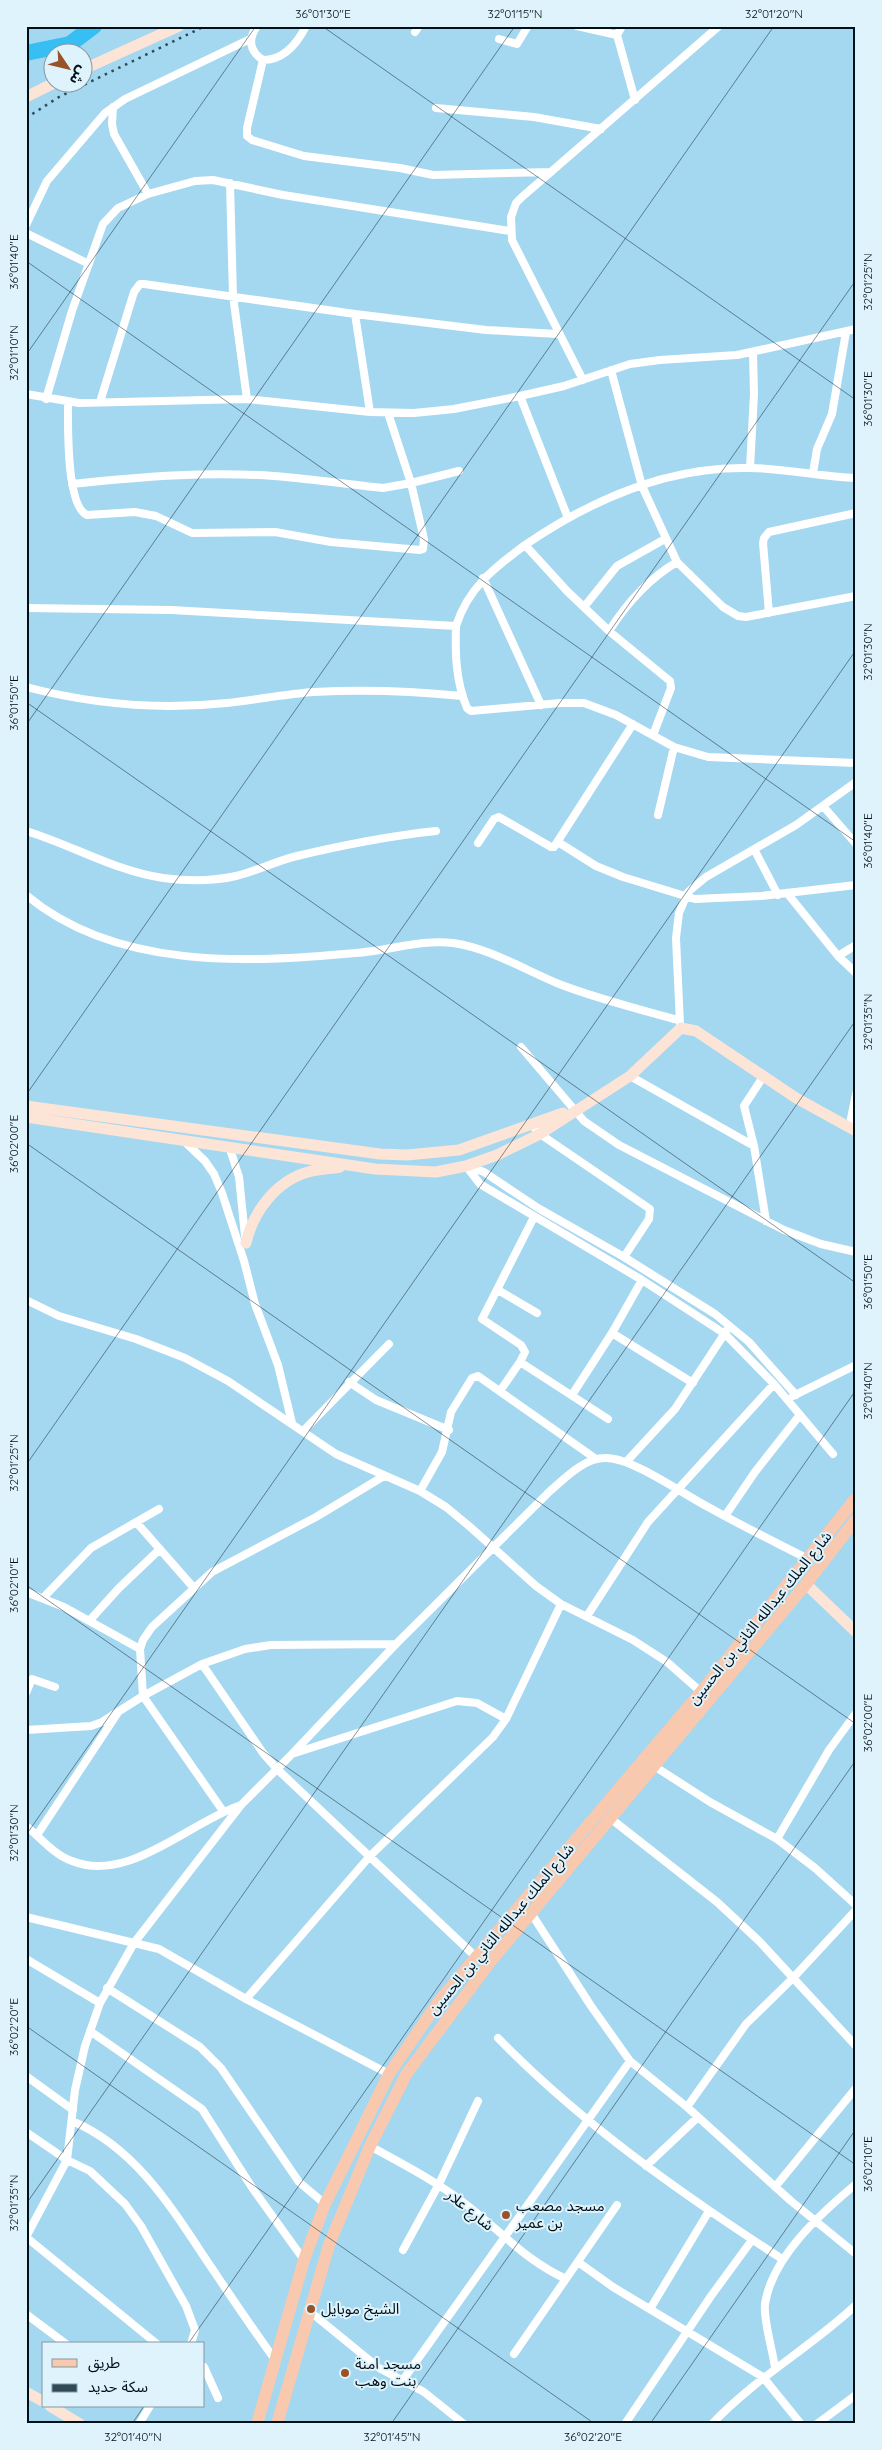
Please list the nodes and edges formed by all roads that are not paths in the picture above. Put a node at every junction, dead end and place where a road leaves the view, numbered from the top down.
1 (179, 26) edge
2 (257, 26) edge
3 (306, 26) edge
4 (528, 26) edge
5 (576, 26) edge
6 (622, 26) edge
7 (719, 26) edge
8 (617, 35) junction
9 (250, 39) junction
10 (499, 40) dead end
11 (263, 60) junction
12 (92, 65) edge
13 (42, 89) edge
14 (26, 98) edge
15 (634, 100) junction
16 (113, 107) junction
17 (436, 108) dead end
18 (601, 129) junction
19 (551, 172) junction
20 (230, 183) junction
21 (148, 194) junction
22 (26, 224) edge
23 (510, 231) junction
24 (26, 233) edge
25 (89, 264) junction
26 (233, 296) junction
27 (355, 314) junction
28 (856, 329) edge
29 (846, 332) junction
30 (558, 334) junction
31 (753, 352) junction
32 (611, 370) junction
33 (583, 380) junction
34 (26, 394) edge
35 (520, 396) junction
36 (46, 398) junction
37 (247, 399) junction
38 (68, 402) junction
39 (100, 402) junction
40 (370, 412) junction
41 (388, 413) junction
42 (750, 468) junction
43 (458, 471) dead end
44 (813, 473) junction
45 (856, 478) edge
46 (411, 483) junction
47 (72, 484) junction
48 (642, 486) junction
49 (856, 513) edge
50 (568, 518) junction
51 (665, 539) junction
52 (525, 545) junction
53 (677, 562) junction
54 (483, 578) junction
55 (856, 596) edge
56 (584, 607) junction
57 (26, 608) edge
58 (769, 613) junction
59 (456, 626) junction
60 (609, 630) junction
61 (26, 687) edge
62 (462, 696) junction
63 (541, 705) junction
64 (633, 724) junction
65 (653, 735) junction
66 (674, 747) junction
67 (856, 763) edge
68 (856, 782) edge
69 (823, 806) junction
70 (658, 815) dead end
71 (26, 831) edge
72 (436, 831) dead end
73 (558, 842) junction
74 (478, 843) dead end
75 (856, 844) edge
76 (755, 851) junction
77 (856, 884) edge
78 (787, 894) junction
79 (26, 895) edge
80 (778, 895) junction
81 (684, 897) junction
82 (856, 945) edge
83 (838, 956) junction
84 (856, 973) edge
85 (680, 1024) junction
86 (521, 1047) dead end
87 (630, 1076) junction
88 (763, 1077) junction
89 (856, 1094) edge
90 (26, 1106) edge
91 (574, 1110) junction
92 (26, 1117) edge
93 (852, 1129) edge
94 (536, 1130) junction
95 (226, 1134) junction
96 (185, 1142) junction
97 (754, 1146) junction
98 (230, 1148) junction
99 (459, 1150) junction
100 (353, 1165) junction
101 (466, 1166) junction
102 (534, 1217) junction
103 (766, 1221) junction
104 (246, 1243) junction
105 (856, 1252) edge
106 (624, 1257) junction
107 (244, 1261) junction
108 (642, 1280) junction
109 (498, 1290) junction
110 (26, 1300) edge
111 (537, 1313) dead end
112 (730, 1326) junction
113 (612, 1333) junction
114 (724, 1334) junction
115 (389, 1344) dead end
116 (520, 1362) junction
117 (856, 1365) edge
118 (349, 1382) junction
119 (692, 1383) junction
120 (774, 1384) junction
121 (500, 1391) junction
122 (572, 1395) junction
123 (796, 1395) junction
124 (786, 1400) junction
125 (799, 1416) junction
126 (608, 1419) dead end
127 (292, 1422) junction
128 (449, 1430) junction
129 (303, 1431) junction
130 (833, 1454) dead end
131 (596, 1459) junction
132 (627, 1461) junction
133 (384, 1476) junction
134 (676, 1490) junction
135 (420, 1492) junction
136 (856, 1498) edge
137 (159, 1509) dead end
138 (725, 1516) junction
139 (856, 1519) edge
140 (138, 1523) junction
141 (160, 1549) junction
142 (494, 1549) junction
143 (808, 1559) junction
144 (806, 1584) junction
145 (193, 1587) junction
146 (26, 1592) edge
147 (43, 1598) junction
148 (561, 1604) junction
149 (587, 1616) junction
150 (90, 1620) junction
151 (856, 1632) edge
152 (396, 1644) junction
153 (140, 1649) junction
154 (202, 1664) junction
155 (55, 1687) dead end
156 (701, 1692) junction
157 (26, 1693) edge
158 (143, 1696) junction
159 (856, 1713) edge
160 (118, 1714) junction
161 (506, 1719) junction
162 (26, 1730) edge
163 (293, 1753) junction
164 (654, 1766) junction
165 (277, 1769) junction
166 (241, 1805) junction
167 (222, 1811) junction
168 (610, 1818) junction
169 (26, 1826) edge
170 (37, 1835) junction
171 (777, 1839) junction
172 (370, 1856) junction
173 (567, 1861) junction
174 (544, 1888) junction
175 (856, 1905) edge
176 (856, 1910) edge
177 (531, 1912) junction
178 (26, 1917) edge
179 (134, 1943) junction
180 (476, 1957) junction
181 (26, 1959) edge
182 (793, 1978) junction
183 (107, 1988) junction
184 (246, 1999) junction
185 (100, 2003) junction
186 (90, 2031) junction
187 (498, 2038) dead end
188 (856, 2046) edge
189 (630, 2060) junction
190 (389, 2074) junction
191 (26, 2076) edge
192 (856, 2088) edge
193 (478, 2102) dead end
194 (687, 2107) junction
195 (73, 2110) junction
196 (698, 2117) junction
197 (588, 2119) junction
198 (72, 2121) junction
199 (26, 2132) edge
200 (370, 2146) junction
201 (67, 2160) junction
202 (646, 2166) junction
203 (439, 2184) junction
204 (856, 2184) edge
205 (776, 2187) junction
206 (325, 2204) junction
207 (617, 2205) dead end
208 (708, 2211) junction
209 (816, 2221) junction
210 (26, 2237) edge
211 (504, 2237) junction
212 (752, 2240) junction
213 (403, 2250) dead end
214 (856, 2254) edge
215 (782, 2259) junction
216 (304, 2260) junction
217 (578, 2262) junction
218 (566, 2279) junction
219 (856, 2305) edge
220 (650, 2309) junction
221 (308, 2310) junction
222 (26, 2314) edge
223 (688, 2331) junction
224 (63, 2342) edge
225 (155, 2342) edge
226 (192, 2342) edge
227 (514, 2354) dead end
228 (276, 2361) junction
229 (205, 2368) edge
230 (775, 2368) junction
231 (763, 2376) junction
232 (403, 2380) junction
233 (26, 2392) edge
234 (856, 2394) edge
235 (218, 2398) dead end
236 (42, 2401) edge
237 (53, 2408) edge
238 (149, 2408) edge
239 (80, 2424) edge
240 (139, 2424) edge
241 (257, 2424) edge
242 (277, 2424) edge
243 (464, 2424) edge
244 (625, 2424) edge
245 (712, 2424) edge
246 (801, 2424) edge
247 (817, 2424) edge

1 - 12 street
2 - 9 street
3 - 11 street
4 - 10 street
5 - 8 street
6 - 8 street
7 - 15 street
8 - 15 street
9 - 11 street
9 - 16 street
11 - 19 street
13 - 14 street
15 - 18 street
16 - 21 street
16 - 22 street
17 - 18 street
18 - 19 street
19 - 23 street
20 - 21 street
20 - 23 street
20 - 26 street
21 - 25 street
23 - 30 street
24 - 25 street
25 - 36 street
26 - 27 street
26 - 37 street
26 - 39 street
27 - 30 street
27 - 40 street
28 - 29 street
29 - 31 street
29 - 44 street
30 - 33 street
31 - 32 street
31 - 42 street
32 - 33 street
32 - 48 street
33 - 35 street
34 - 36 street
35 - 41 street
35 - 50 street
36 - 38 street
37 - 39 street
37 - 40 street
38 - 39 street
38 - 47 street
40 - 41 street
41 - 46 street
42 - 44 street
42 - 48 street
43 - 46 street
44 - 45 street
46 - 47 street
46 - 47 street
48 - 50 street
48 - 51 street
49 - 58 street
50 - 52 street
51 - 53 street
51 - 56 street
52 - 54 street
52 - 56 street
53 - 58 street
53 - 60 street
54 - 59 street
54 - 63 street
55 - 58 street
56 - 60 street
57 - 59 street
59 - 62 street
60 - 65 street
61 - 62 street
62 - 63 street
63 - 64 street
64 - 65 street
64 - 73 street
65 - 66 street
66 - 67 street
66 - 70 street
68 - 69 street
69 - 75 street
69 - 76 street
71 - 72 street
73 - 74 street
73 - 81 street
76 - 80 street
76 - 81 street
77 - 78 street
78 - 80 street
78 - 83 street
79 - 85 street
80 - 81 street
81 - 85 street
82 - 83 street
83 - 84 street
85 - 87 street
85 - 88 street
86 - 91 street
87 - 91 street
87 - 97 street
88 - 93 street
88 - 97 street
89 - 93 street
90 - 95 street
91 - 94 street
91 - 103 street
92 - 96 street
94 - 99 street
94 - 101 street
94 - 106 street
95 - 98 street
95 - 99 street
96 - 98 street
96 - 107 street
97 - 103 street
98 - 100 street
98 - 104 street
99 - 101 street
100 - 101 street
100 - 104 street
101 - 102 street
101 - 106 street
102 - 108 street
102 - 109 street
103 - 105 street
104 - 107 street
106 - 112 street
107 - 127 street
108 - 113 street
108 - 114 street
109 - 111 street
109 - 116 street
110 - 127 street
112 - 114 street
112 - 123 street
113 - 119 street
113 - 122 street
114 - 119 street
114 - 120 street
115 - 118 street
116 - 121 street
116 - 122 street
117 - 123 street
118 - 128 street
118 - 129 street
119 - 132 street
120 - 124 street
120 - 134 street
121 - 128 street
121 - 131 street
122 - 126 street
123 - 124 street
124 - 125 street
125 - 130 street
125 - 138 street
127 - 129 street
128 - 135 street
129 - 133 street
131 - 132 street
131 - 142 street
132 - 134 street
133 - 135 street
133 - 145 street
134 - 138 street
134 - 149 street
135 - 142 street
136 - 143 main road, شارع الملك عبدالله الثاني بن الحسين
137 - 140 street
138 - 143 street
139 - 144 main road, شارع الملك عبدالله الثاني بن الحسين
140 - 141 street
140 - 147 street
141 - 145 street
141 - 150 street
142 - 148 street
142 - 152 street
143 - 156 main road, شارع الملك عبدالله الثاني بن الحسين
144 - 151 street
144 - 164 main road, شارع الملك عبدالله الثاني بن الحسين
145 - 153 street
146 - 147 street
147 - 150 street
148 - 149 street
148 - 161 street
149 - 156 street
150 - 153 street
152 - 154 street
152 - 163 street
153 - 158 street
154 - 158 street
154 - 165 street
155 - 157 street
156 - 173 main road, شارع الملك عبدالله الثاني بن الحسين
158 - 160 street
158 - 167 street
159 - 171 street
160 - 162 street
160 - 170 street
161 - 163 street
161 - 172 street
163 - 165 street
164 - 168 main road, شارع الملك عبدالله الثاني بن الحسين
164 - 171 street
165 - 166 street
165 - 172 street
166 - 167 street
166 - 179 street
167 - 170 street
168 - 173 main road, شارع الملك عبدالله الثاني بن الحسين
168 - 182 street
169 - 170 street
171 - 175 street
172 - 180 street
172 - 184 street
173 - 174 main road, شارع الملك عبدالله الثاني بن الحسين
174 - 177 main road, شارع الملك عبدالله الثاني بن الحسين
174 - 180 main road, شارع الملك عبدالله الثاني بن الحسين
176 - 182 street
177 - 189 street
177 - 200 main road, شارع الملك عبدالله الثاني بن الحسين
178 - 179 street
179 - 183 street
179 - 184 street
180 - 190 main road, شارع الملك عبدالله الثاني بن الحسين
181 - 185 street
182 - 188 street
182 - 194 street
183 - 185 street
183 - 206 street
184 - 190 street
185 - 186 street
186 - 195 street
186 - 216 street
187 - 197 street
189 - 194 street
189 - 197 street
190 - 206 main road, شارع الملك عبدالله الثاني بن الحسين
191 - 195 street
192 - 205 street
193 - 203 street
194 - 196 street
195 - 198 street
196 - 202 street
196 - 205 street
197 - 202 street
197 - 211 street
198 - 201 street
198 - 228 street
199 - 201 street
200 - 203 street, شارع علار
200 - 221 main road, شارع الملك عبدالله الثاني بن الحسين
201 - 210 street
201 - 226 street
202 - 208 street
203 - 211 street, شارع علار
203 - 213 street
204 - 209 street
205 - 209 street
206 - 216 main road, شارع الملك عبدالله الثاني بن الحسين
207 - 217 street
208 - 212 street
208 - 220 street
209 - 214 street
209 - 215 street
210 - 225 street
211 - 218 street, شارع علار
211 - 232 street
212 - 215 street
212 - 223 street
215 - 230 street
216 - 228 main road, شارع الملك عبدالله الثاني بن الحسين
217 - 218 street
217 - 220 street
218 - 227 street
219 - 230 street
220 - 223 street
221 - 232 street
221 - 242 main road, شارع الملك عبدالله الثاني بن الحسين
222 - 224 street
223 - 231 street
223 - 244 street
228 - 241 main road, شارع الملك عبدالله الثاني بن الحسين
229 - 235 street
230 - 231 street
231 - 245 street
231 - 246 street
232 - 243 street
233 - 236 street
234 - 247 street
237 - 239 street
238 - 240 street

